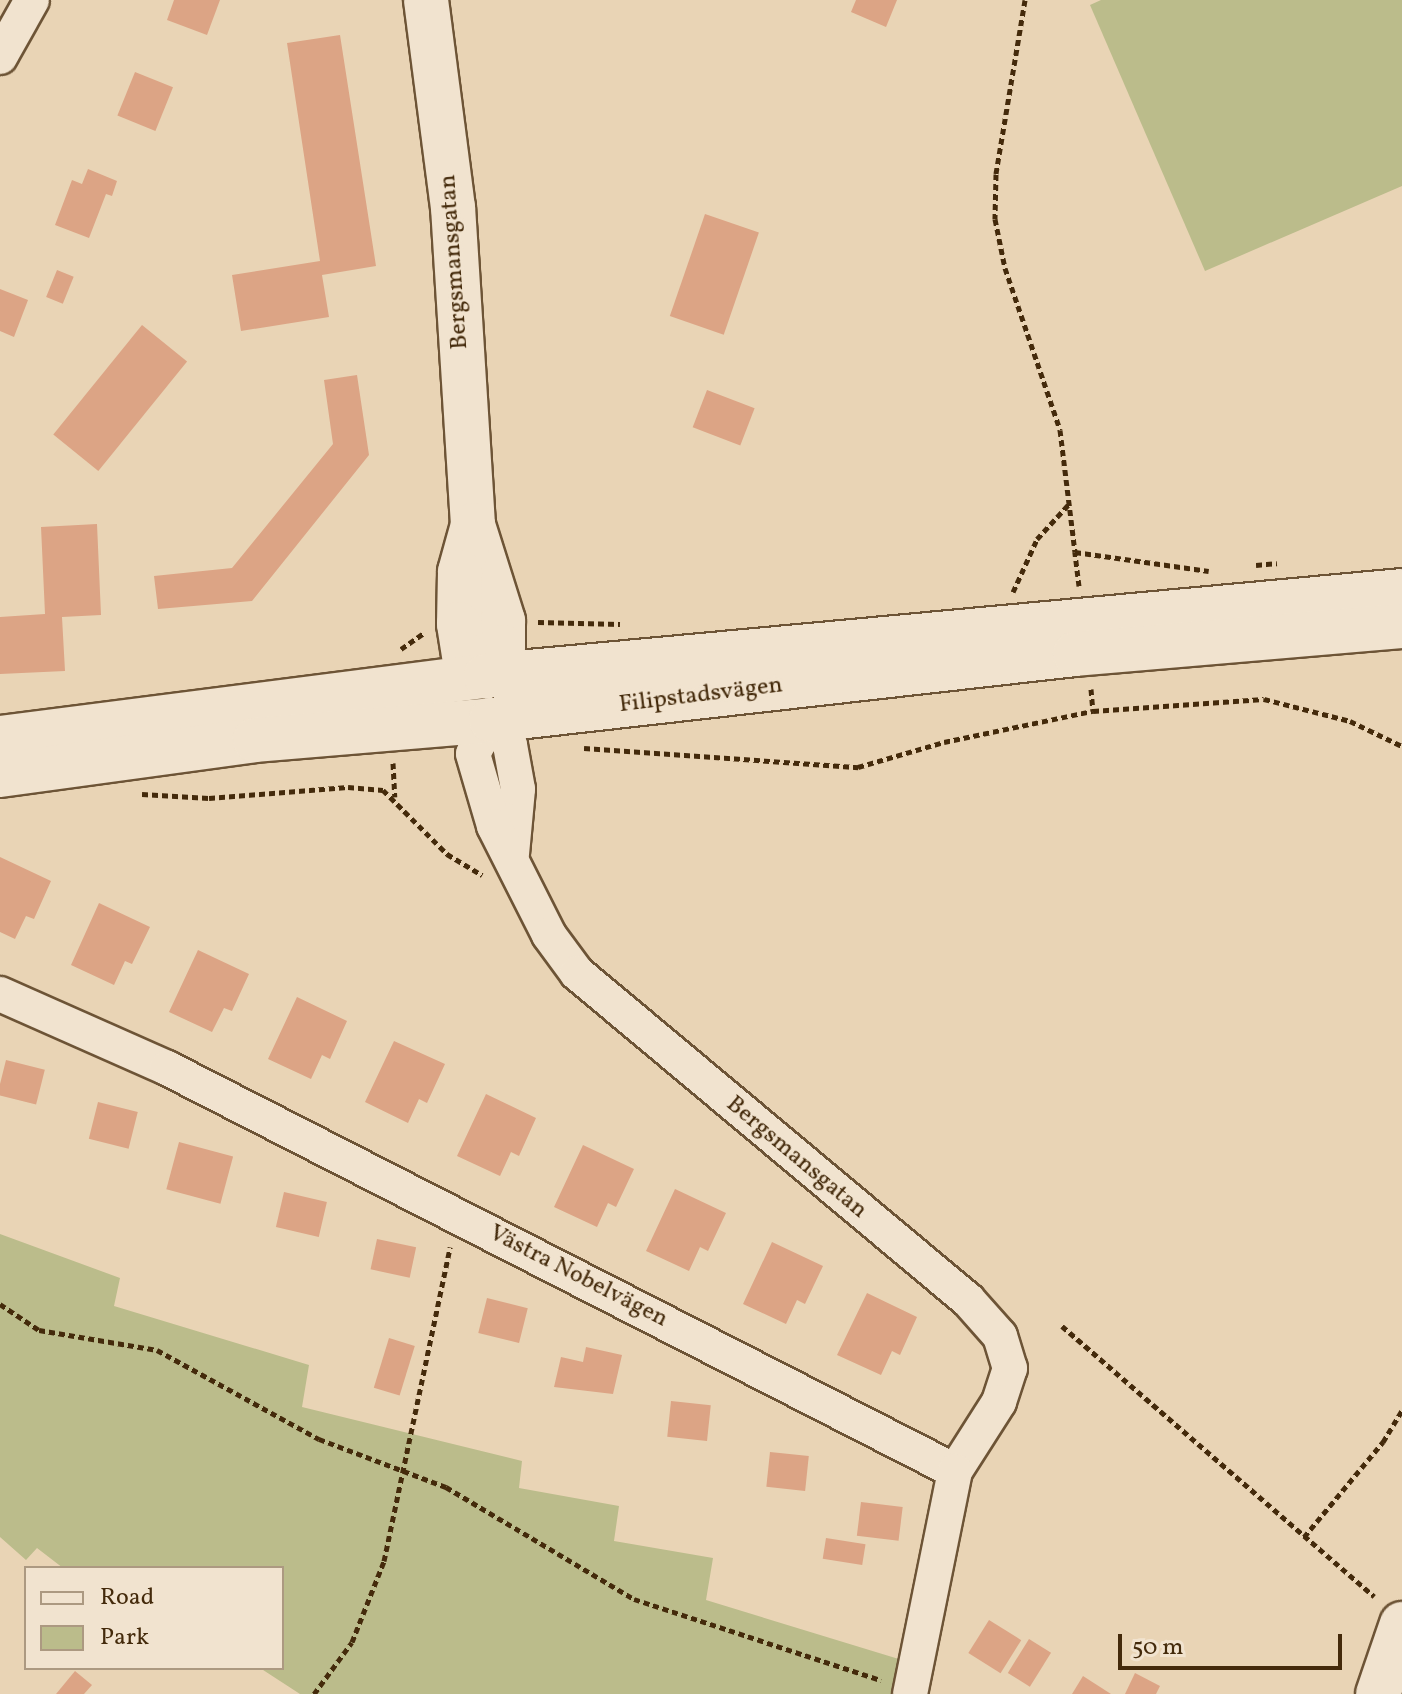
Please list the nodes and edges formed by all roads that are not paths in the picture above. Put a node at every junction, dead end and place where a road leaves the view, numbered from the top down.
1 (32, 0) edge
2 (426, 0) edge
3 (0, 57) edge
4 (1402, 591) edge
5 (1402, 626) edge
6 (486, 676) junction
7 (491, 720) junction
8 (0, 738) edge
9 (0, 775) edge
10 (0, 994) edge
11 (955, 1471) junction
12 (1388, 1610) edge
13 (916, 1692) edge
14 (1378, 1694) edge

1 - 3 street
2 - 6 street, Bergsmansgatan
4 - 6 street, Filipstadsvägen
5 - 7 street, Filipstadsvägen
6 - 7 street
6 - 8 street, Filipstadsvägen
7 - 9 street, Filipstadsvägen
7 - 11 street, Bergsmansgatan
10 - 11 street, Västra Nobelvägen
11 - 13 street
12 - 14 street

